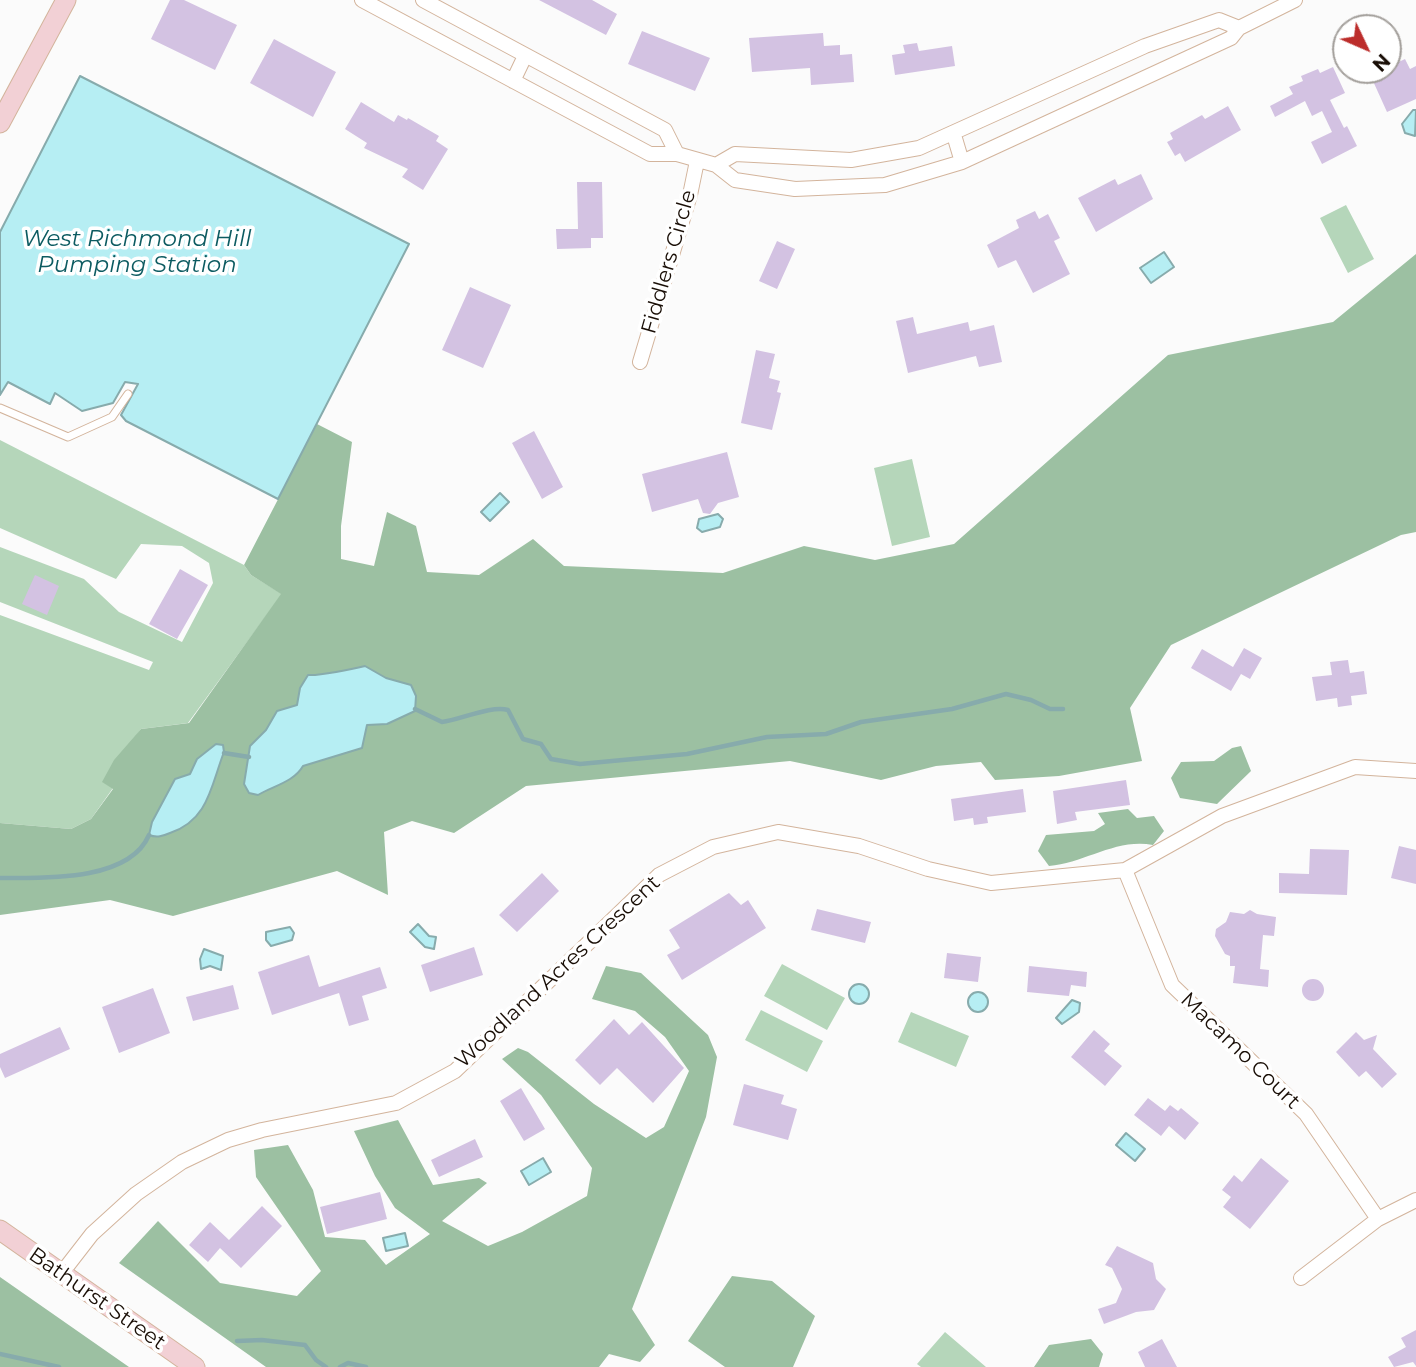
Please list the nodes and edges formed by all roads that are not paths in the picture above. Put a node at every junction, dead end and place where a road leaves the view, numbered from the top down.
1 (66, 0) edge
2 (362, 0) edge
3 (423, 0) edge
4 (1295, 0) edge
5 (1239, 28) junction
6 (1145, 47) junction
7 (525, 56) junction
8 (1154, 72) junction
9 (513, 80) junction
10 (0, 123) edge
11 (954, 135) junction
12 (677, 154) junction
13 (697, 161) junction
14 (962, 162) junction
15 (716, 164) junction
16 (640, 362) dead end
17 (128, 394) dead end
18 (0, 408) edge
19 (1416, 771) edge
20 (1125, 870) junction
21 (1416, 1200) edge
22 (1378, 1219) junction
23 (0, 1230) edge
24 (61, 1274) junction
25 (1301, 1278) dead end
26 (195, 1367) edge

1 - 10 main road
2 - 9 street
3 - 7 street
4 - 5 street
5 - 6 street
5 - 8 street
6 - 8 street
6 - 11 street
7 - 9 street
7 - 12 street
8 - 14 street
9 - 12 street
11 - 14 street
11 - 15 street
12 - 13 street
13 - 15 street
13 - 16 street, Fiddlers Circle
14 - 15 street
17 - 18 lane
19 - 20 street, Woodland Acres Crescent
20 - 22 street, Macamo Court
20 - 24 street, Woodland Acres Crescent
21 - 22 street
22 - 25 street
23 - 24 main road, Bathurst Street
24 - 26 main road, Bathurst Street

